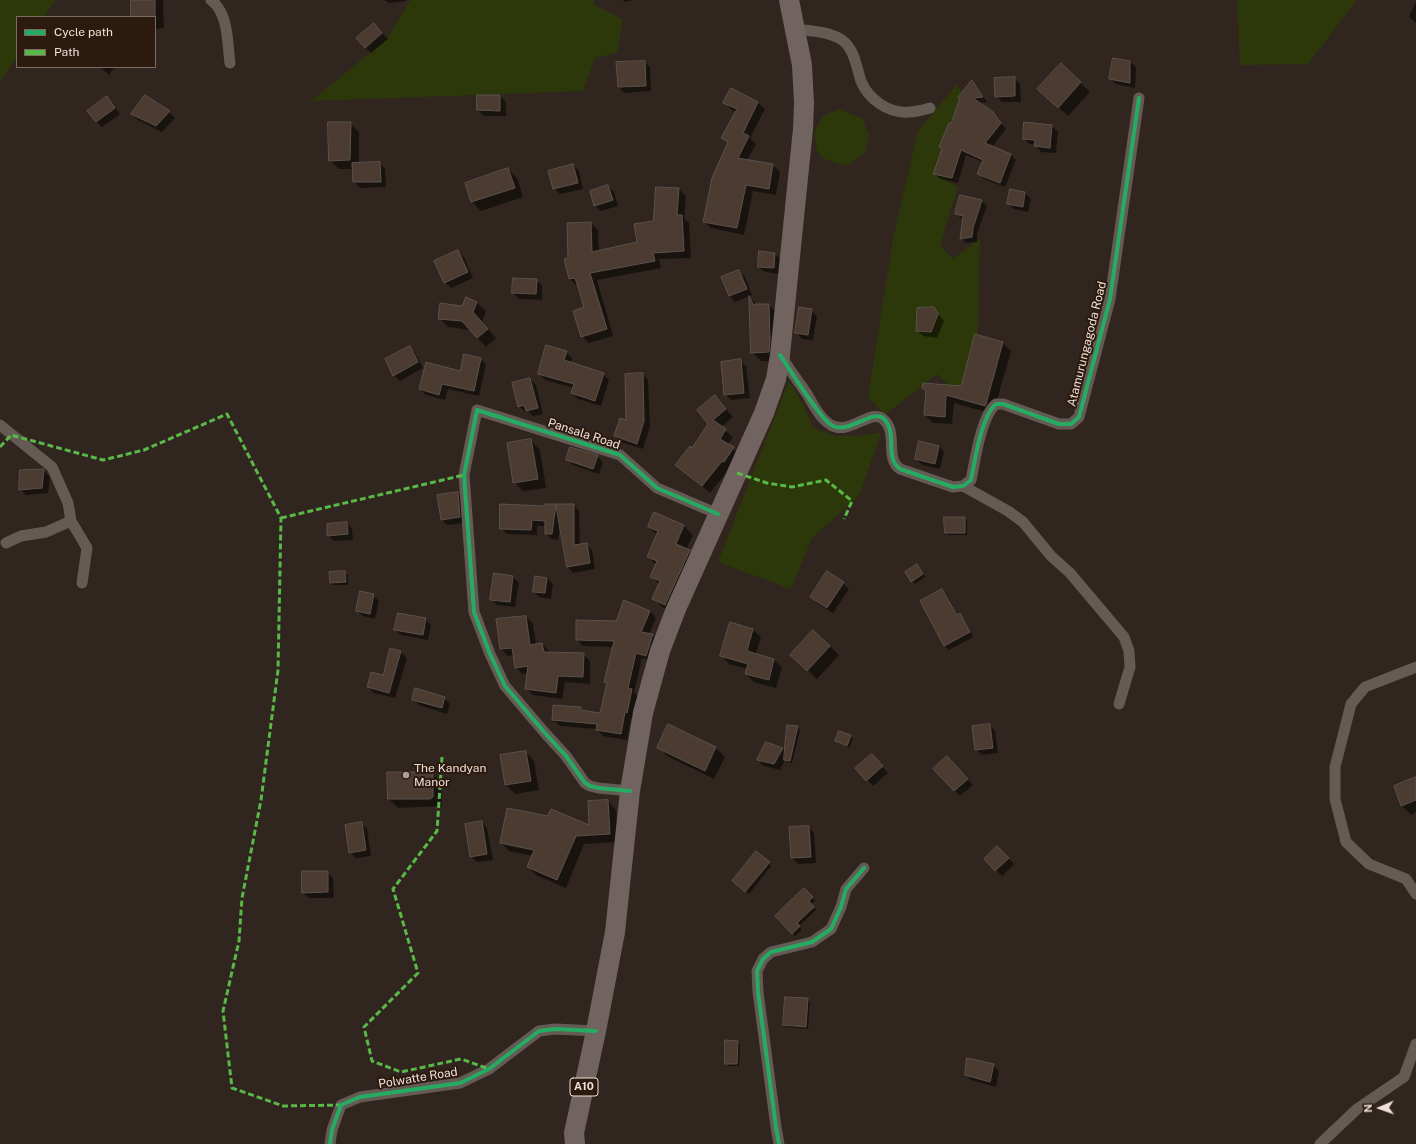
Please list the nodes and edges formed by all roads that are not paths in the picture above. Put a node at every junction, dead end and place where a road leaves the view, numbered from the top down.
1 (211, 0) edge
2 (789, 0) edge
3 (794, 29) junction
4 (230, 63) dead end
5 (1139, 98) dead end
6 (930, 108) dead end
7 (780, 355) junction
8 (0, 425) edge
9 (963, 486) junction
10 (718, 514) junction
11 (70, 521) junction
12 (6, 543) dead end
13 (82, 583) dead end
14 (1416, 667) edge
15 (1119, 704) dead end
16 (630, 791) junction
17 (864, 868) dead end
18 (1416, 894) edge
19 (596, 1031) junction
20 (1416, 1044) edge
21 (330, 1144) edge
22 (575, 1144) edge
23 (780, 1144) edge
24 (1320, 1144) edge

1 - 4 street
2 - 3 highway, A10
3 - 6 street
3 - 7 highway, A10
5 - 9 street, Atamurungagoda Road
7 - 9 street
7 - 10 highway, A10
8 - 11 street
9 - 15 street
10 - 16 highway, A10
10 - 16 street, Pansala Road
11 - 12 street
11 - 13 street
14 - 18 street
16 - 19 highway, A10
17 - 23 street
19 - 21 street, Polwatte Road
19 - 22 highway, A10
20 - 24 street

